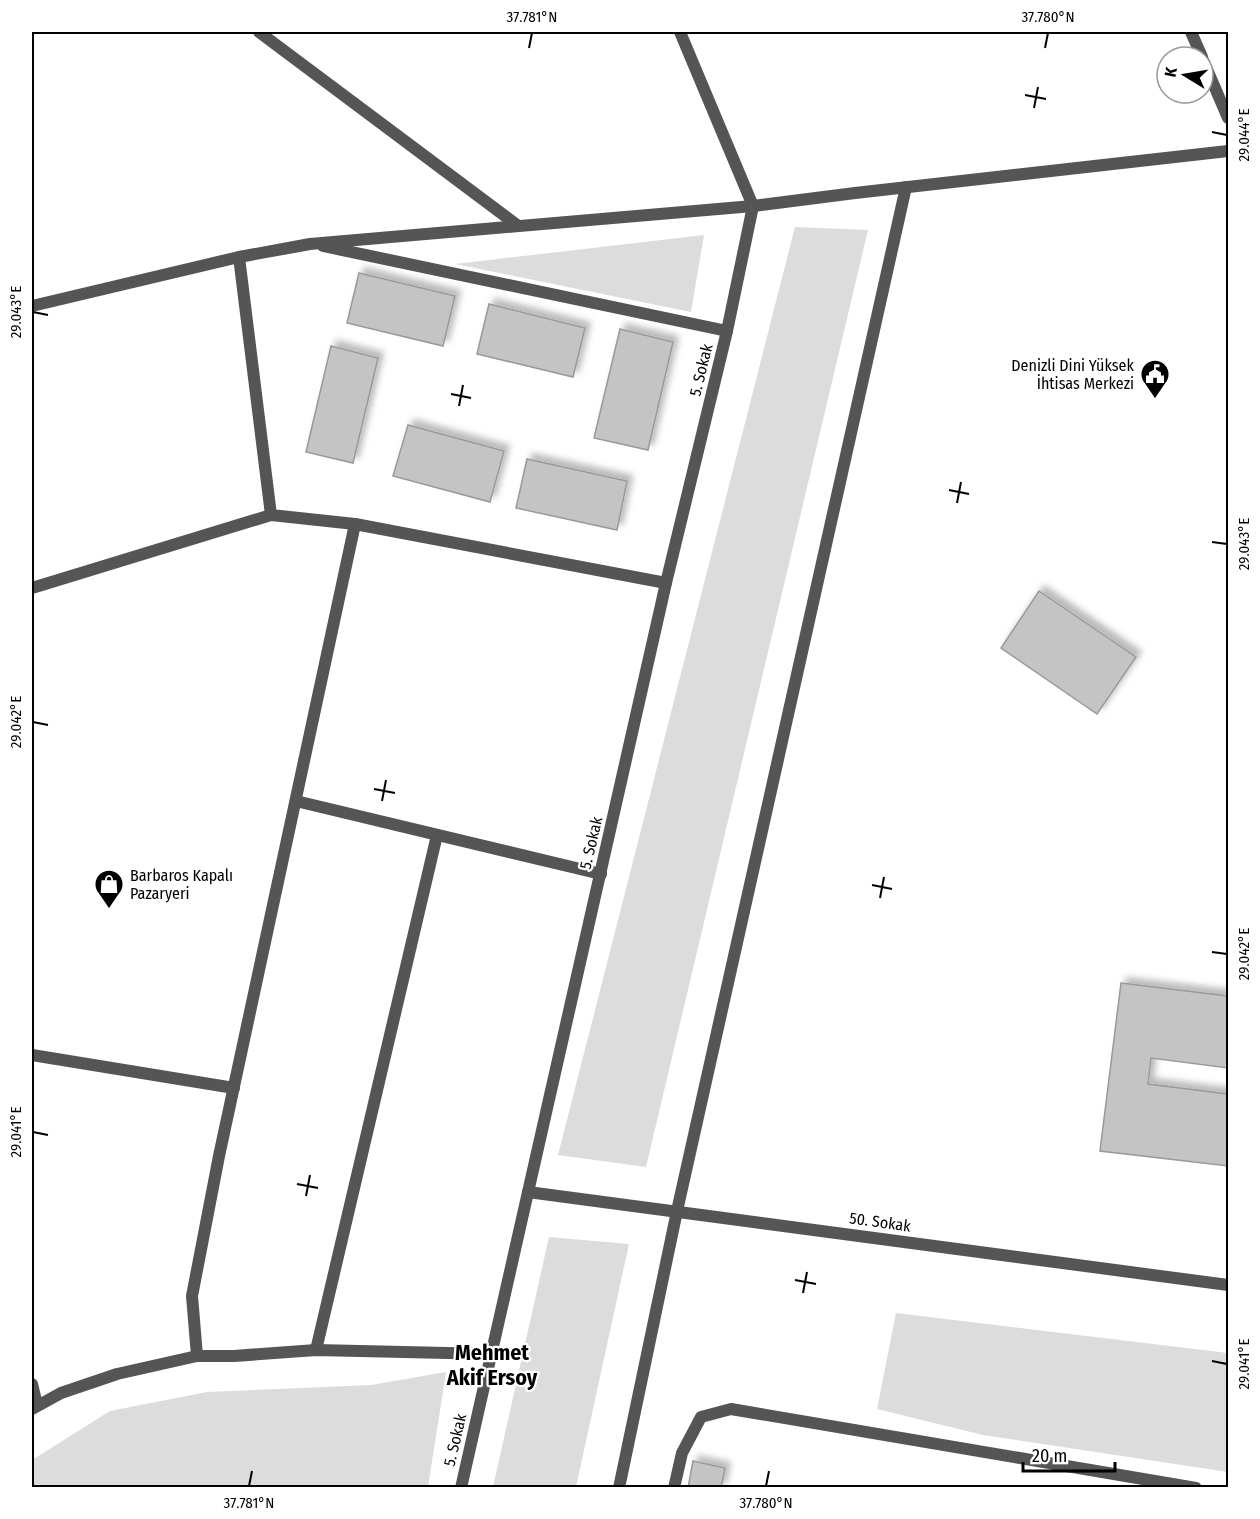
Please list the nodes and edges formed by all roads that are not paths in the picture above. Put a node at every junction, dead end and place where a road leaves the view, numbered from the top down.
1 (259, 32) edge
2 (680, 32) edge
3 (1215, 88) edge
4 (1228, 118) edge
5 (1228, 151) edge
6 (906, 187) junction
7 (753, 206) junction
8 (517, 225) junction
9 (310, 244) junction
10 (239, 257) junction
11 (32, 306) edge
12 (727, 331) junction
13 (271, 515) junction
14 (355, 524) junction
15 (666, 583) junction
16 (32, 588) edge
17 (296, 801) junction
18 (437, 835) junction
19 (600, 874) junction
20 (32, 1055) edge
21 (234, 1088) junction
22 (528, 1192) junction
23 (677, 1211) junction
24 (1228, 1285) edge
25 (316, 1350) junction
26 (491, 1354) junction
27 (197, 1356) junction
28 (32, 1384) edge
29 (34, 1407) edge
30 (461, 1488) edge
31 (619, 1488) edge
32 (674, 1488) edge
33 (1196, 1488) edge

1 - 8 street
2 - 7 street
3 - 4 street
5 - 6 street
6 - 7 street
6 - 23 street
7 - 8 street
7 - 12 street, 5. Sokak
8 - 9 street
9 - 10 street
9 - 12 street
10 - 11 street
10 - 13 street
12 - 15 street, 5. Sokak
13 - 14 street
13 - 16 street
14 - 15 street
14 - 17 street
15 - 19 street, 5. Sokak
17 - 18 street
17 - 21 street
18 - 19 street
18 - 25 street
19 - 22 street, 5. Sokak
20 - 21 street
21 - 27 street
22 - 23 street, 50. Sokak
22 - 26 street, 5. Sokak
23 - 24 street, 50. Sokak
23 - 31 street
25 - 26 street
25 - 27 street
26 - 30 street, 5. Sokak
27 - 29 street
28 - 29 street
32 - 33 street

